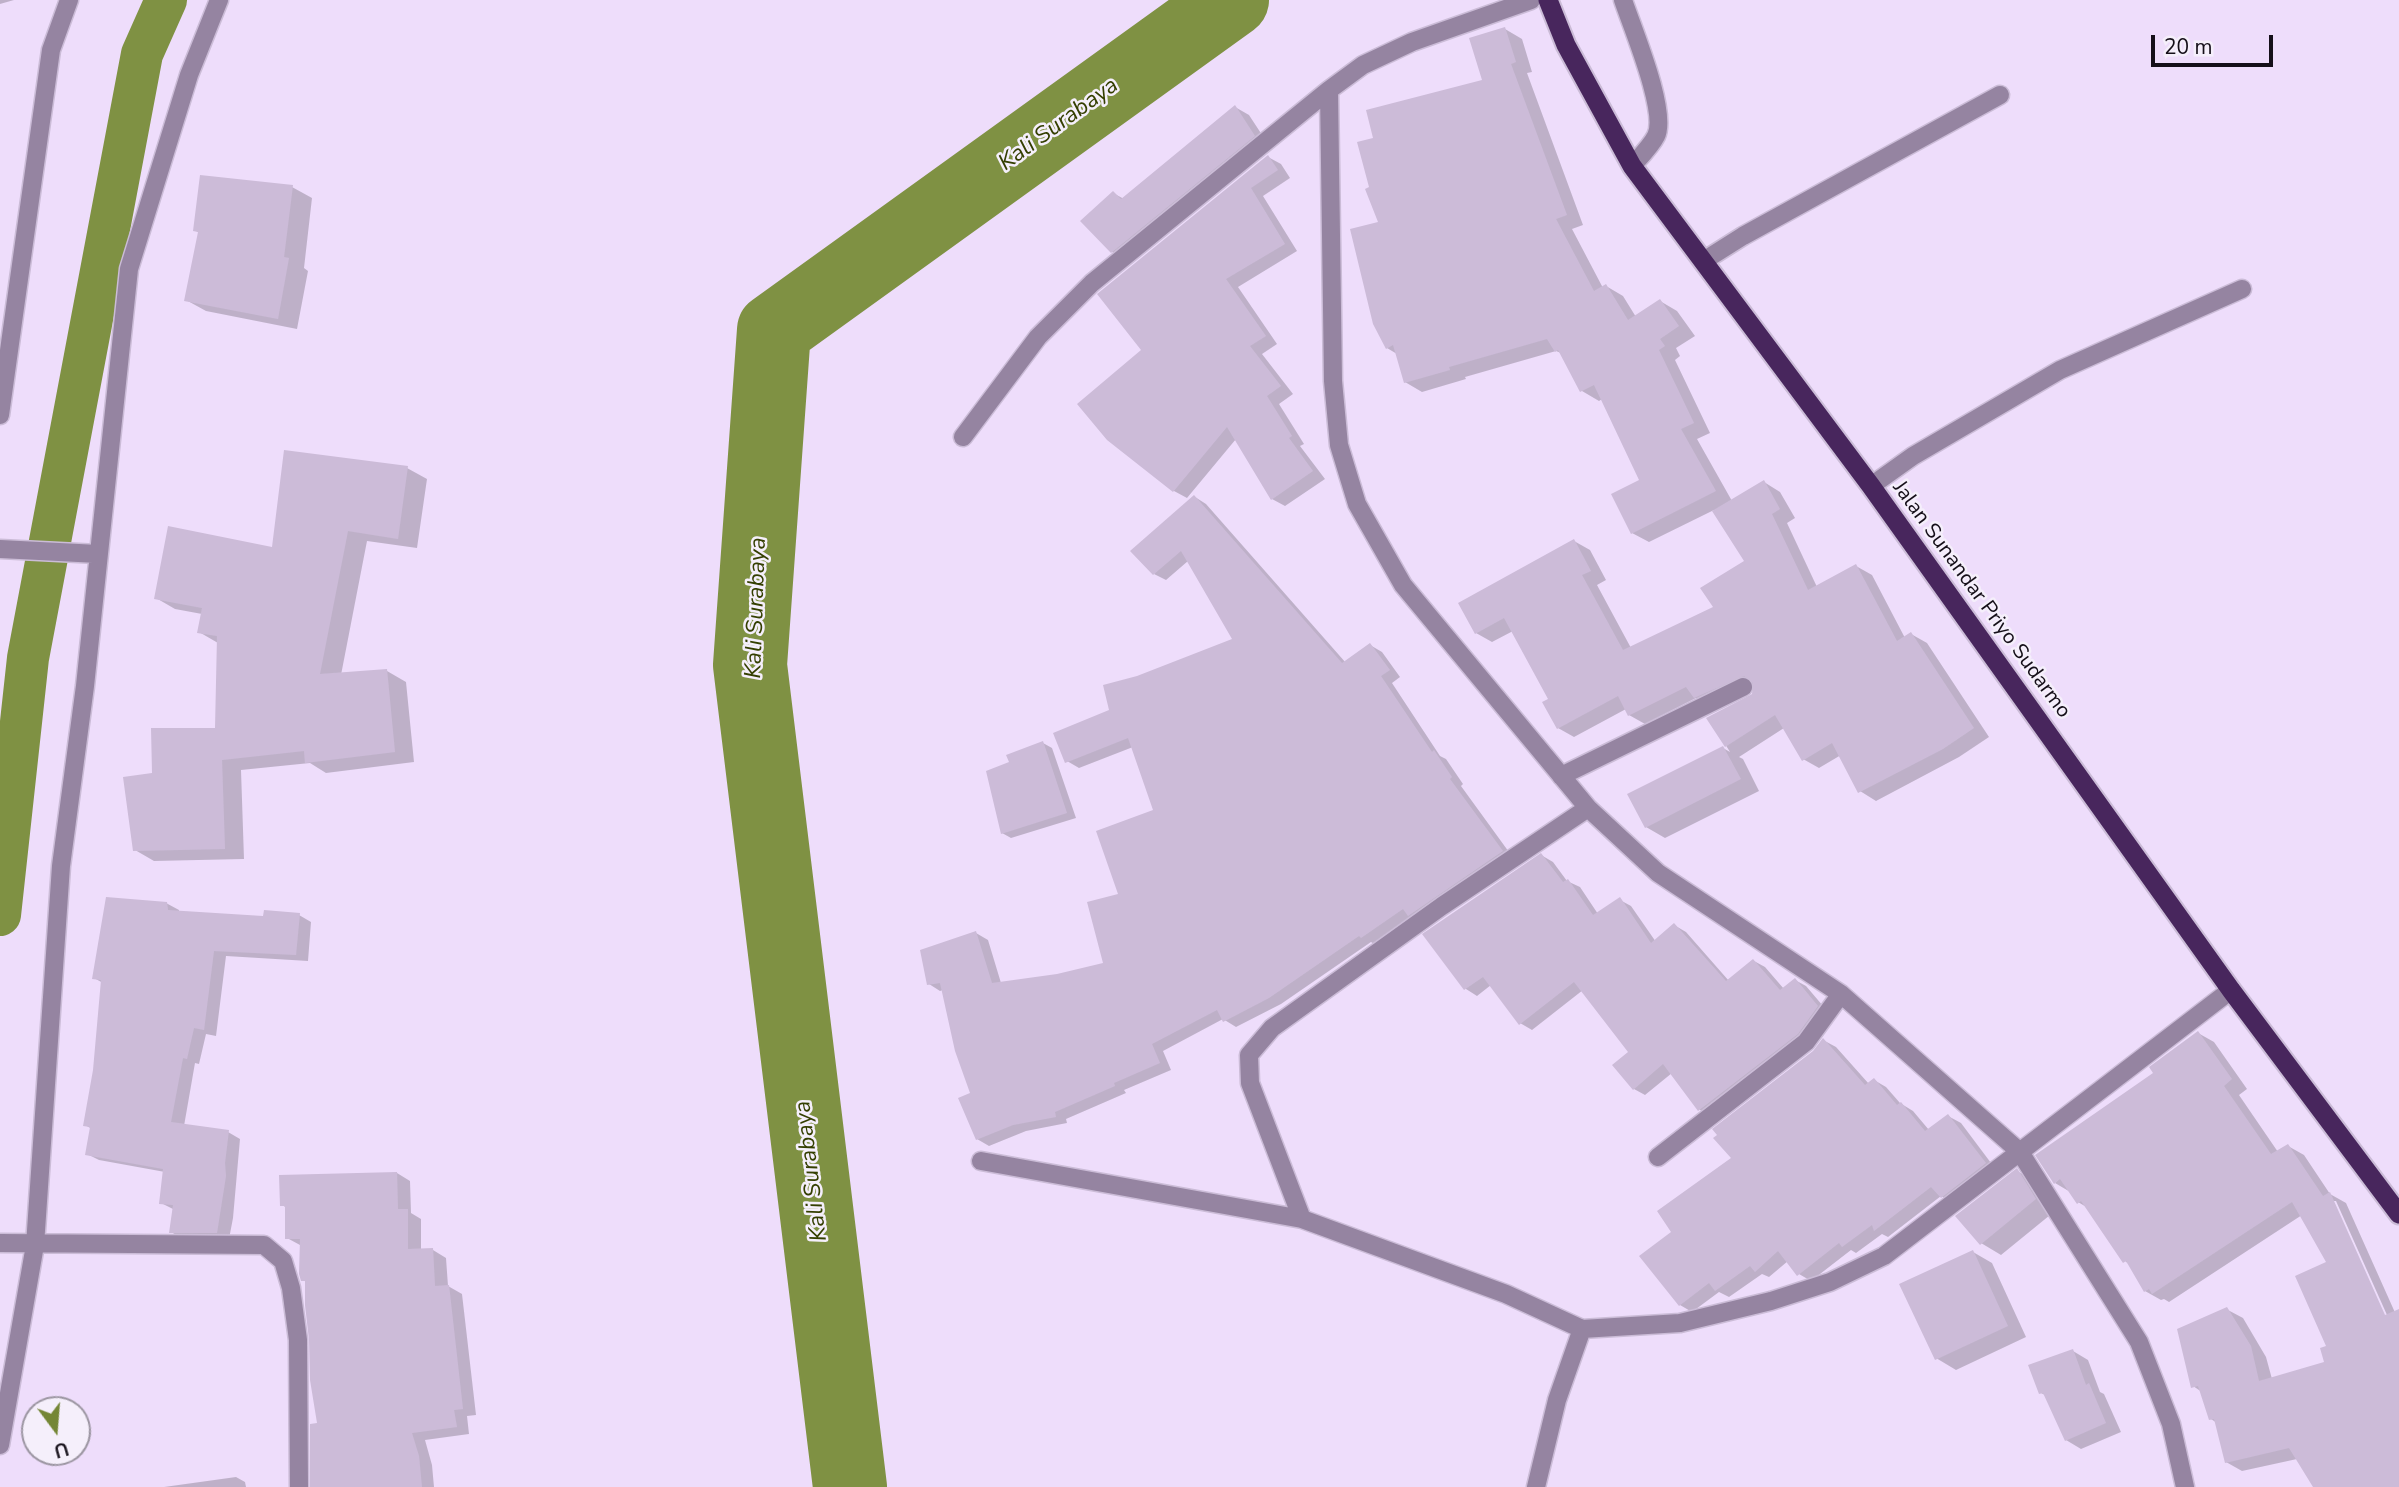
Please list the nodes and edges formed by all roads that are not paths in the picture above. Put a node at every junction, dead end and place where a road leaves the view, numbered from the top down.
1 (69, 0) edge
2 (219, 0) edge
3 (1531, 0) edge
4 (1548, 0) edge
5 (1623, 0) edge
6 (1329, 90) junction
7 (2000, 94) dead end
8 (1632, 166) junction
9 (1705, 260) junction
10 (2242, 289) dead end
11 (0, 415) edge
12 (963, 437) dead end
13 (1871, 486) junction
14 (2, 549) edge
15 (98, 554) junction
16 (1743, 687) dead end
17 (1561, 776) junction
18 (1588, 808) junction
19 (2231, 990) junction
20 (1840, 994) junction
21 (2020, 1152) junction
22 (1658, 1157) dead end
23 (981, 1161) dead end
24 (2399, 1214) edge
25 (1302, 1219) junction
26 (6, 1243) edge
27 (35, 1245) junction
28 (1583, 1329) junction
29 (0, 1445) edge
30 (299, 1487) edge
31 (1536, 1487) edge
32 (2185, 1487) edge

1 - 11 street
2 - 15 street
3 - 6 street
4 - 8 highway, Jalan Sunandar Priyo Sudarmo
5 - 8 street
6 - 12 street
6 - 17 street
7 - 9 street
8 - 9 highway, Jalan Sunandar Priyo Sudarmo
9 - 13 highway, Jalan Sunandar Priyo Sudarmo
10 - 13 street
13 - 19 highway, Jalan Sunandar Priyo Sudarmo
14 - 15 street
15 - 27 street
16 - 17 street
17 - 18 street
18 - 20 street
18 - 25 street
19 - 21 street
19 - 24 highway, Jalan Sunandar Priyo Sudarmo
20 - 21 street
20 - 22 street
21 - 28 street
21 - 32 street
23 - 25 street
25 - 28 street
26 - 27 street
27 - 29 street
27 - 30 street
28 - 31 street

